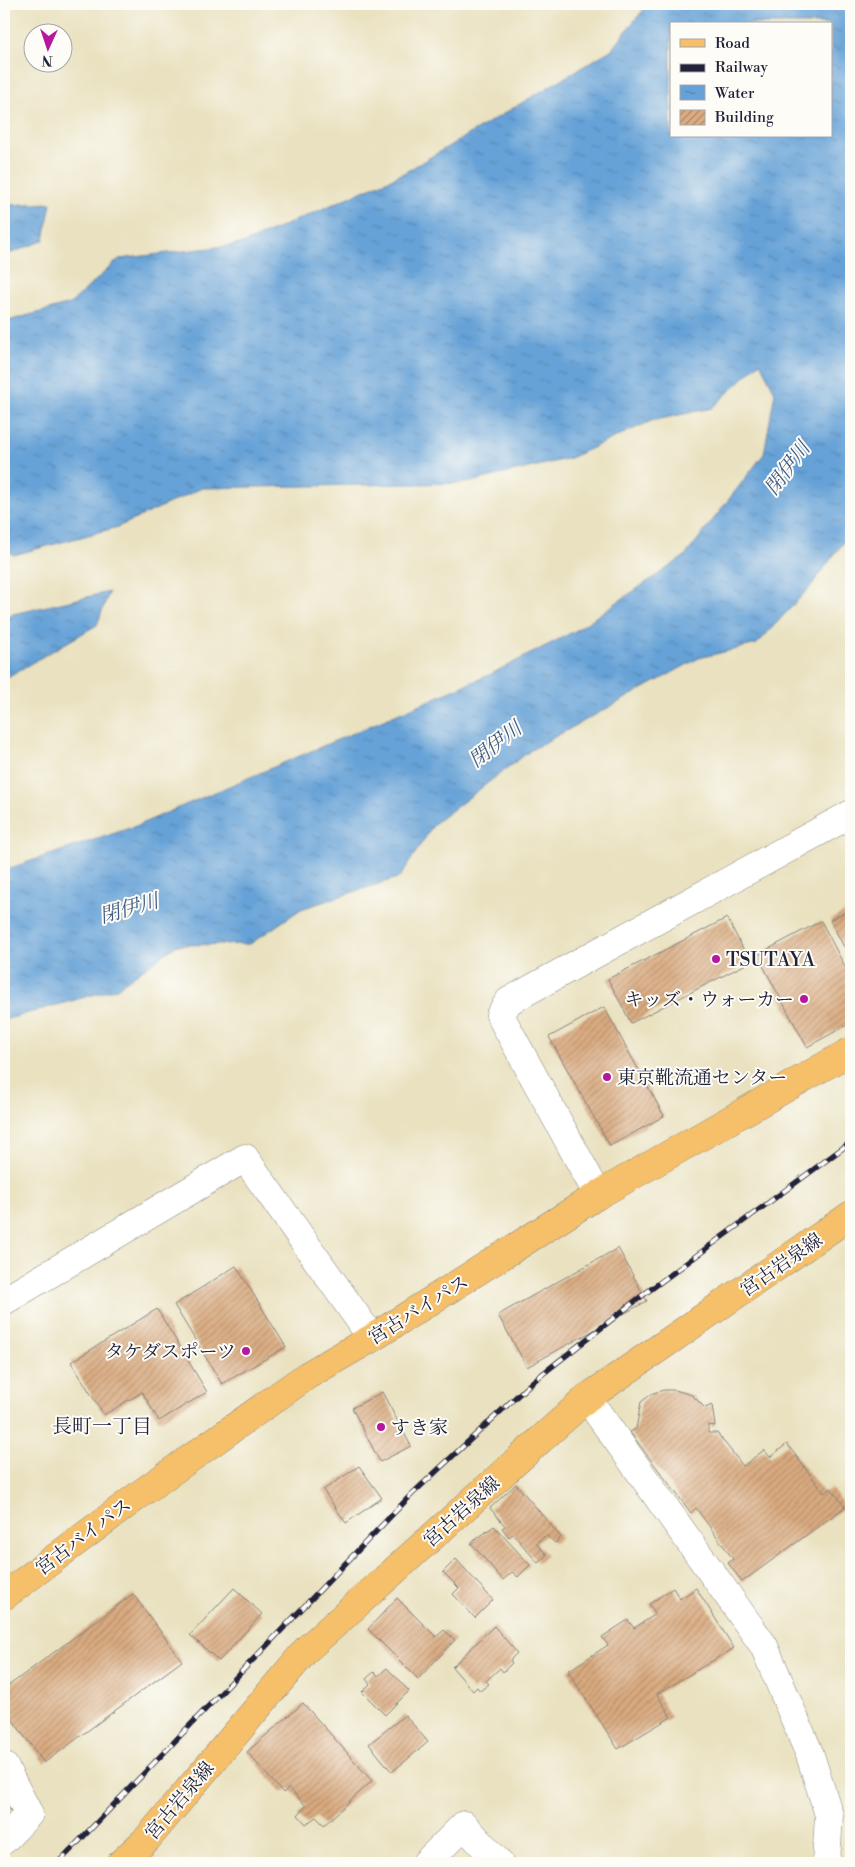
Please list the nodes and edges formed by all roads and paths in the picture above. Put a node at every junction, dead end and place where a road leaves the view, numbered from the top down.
1 (851, 814) edge
2 (851, 1051) edge
3 (598, 1196) junction
4 (851, 1215) edge
5 (4, 1301) edge
6 (372, 1338) junction
7 (587, 1398) junction
8 (4, 1596) edge
9 (4, 1766) edge
10 (4, 1840) edge
11 (143, 1851) edge
12 (121, 1863) edge
13 (426, 1863) edge
14 (499, 1863) edge
15 (826, 1863) edge

1 - 3 street
2 - 3 main road, 宮古バイパス
3 - 6 main road, 宮古バイパス
4 - 7 main road, 宮古岩泉線
5 - 6 street
6 - 8 main road, 宮古バイパス
7 - 11 main road, 宮古岩泉線
7 - 15 street
9 - 10 street
11 - 12 main road, 宮古岩泉線
13 - 14 street

